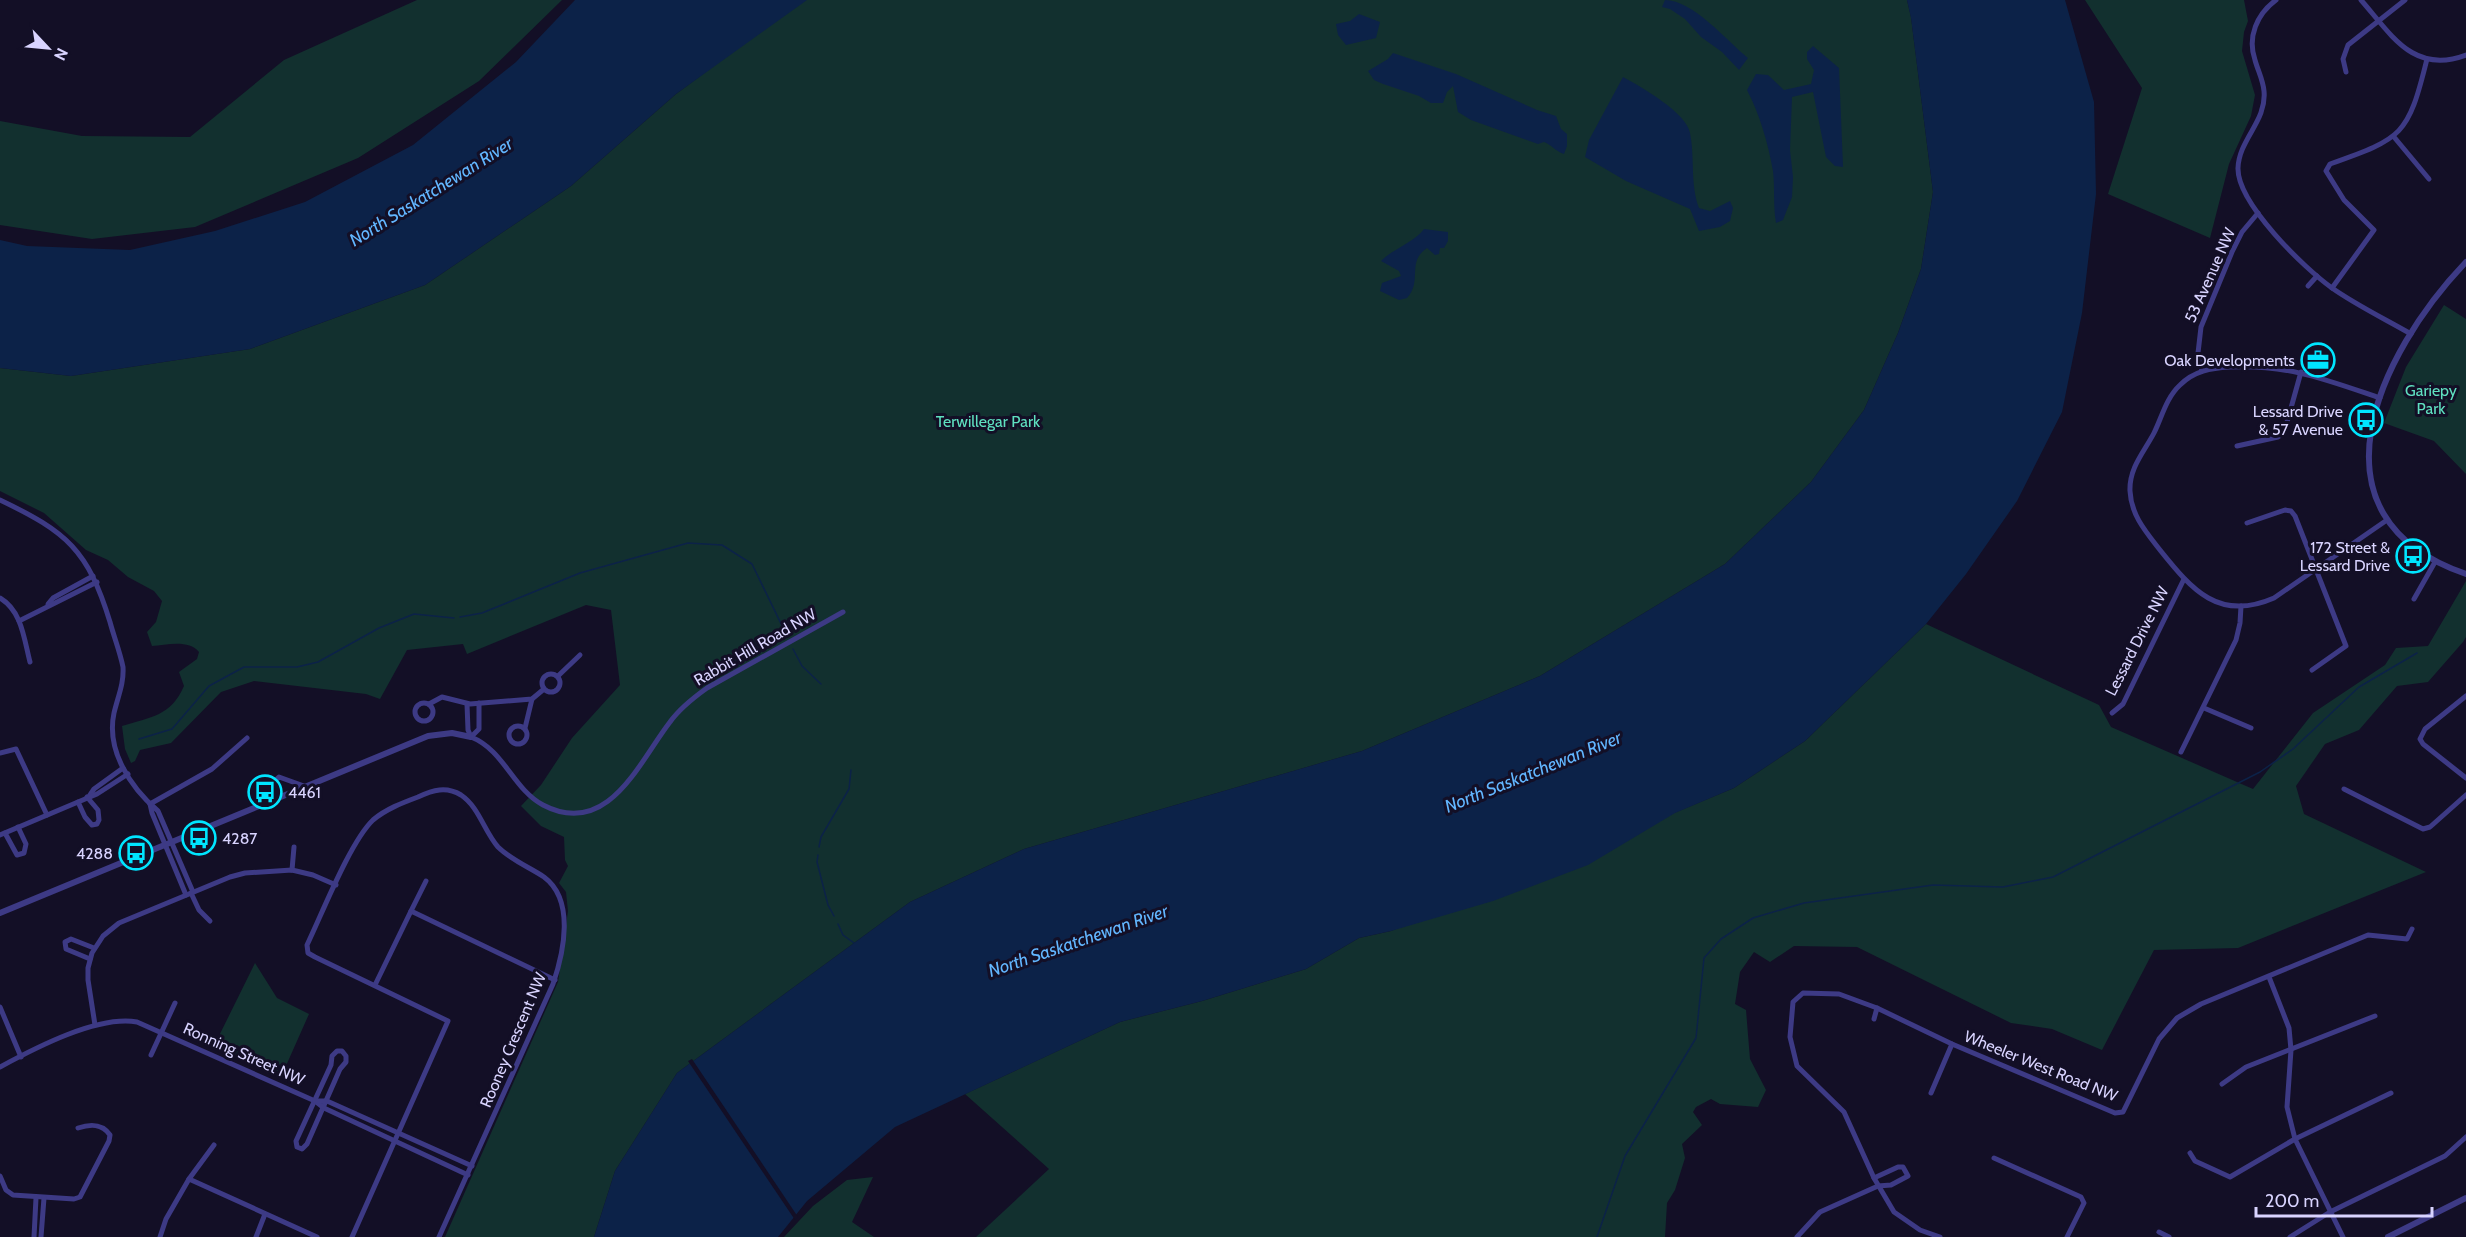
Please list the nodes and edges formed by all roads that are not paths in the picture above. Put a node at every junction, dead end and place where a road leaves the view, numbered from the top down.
1 (2276, 0) edge
2 (2361, 0) edge
3 (2405, 0) edge
4 (2378, 20) junction
5 (2466, 55) edge
6 (2427, 59) junction
7 (2346, 72) dead end
8 (2394, 137) junction
9 (2429, 179) dead end
10 (2258, 213) junction
11 (2466, 262) edge
12 (2317, 276) junction
13 (2308, 286) dead end
14 (2332, 288) junction
15 (2411, 334) junction
16 (2202, 371) junction
17 (2301, 372) junction
18 (2380, 398) junction
19 (2237, 447) dead end
20 (0, 500) edge
21 (2387, 520) junction
22 (2247, 523) dead end
23 (2435, 562) junction
24 (2317, 568) junction
25 (2466, 574) edge
26 (95, 579) junction
27 (2184, 579) junction
28 (0, 598) edge
29 (2414, 598) dead end
30 (2241, 606) junction
31 (843, 612) dead end
32 (19, 621) junction
33 (580, 655) dead end
34 (30, 662) dead end
35 (2312, 670) dead end
36 (558, 676) junction
37 (544, 689) junction
38 (2466, 696) edge
39 (532, 699) junction
40 (429, 704) dead end
41 (467, 704) junction
42 (479, 704) junction
43 (2204, 708) junction
44 (2112, 713) dead end
45 (525, 728) dead end
46 (2251, 728) dead end
47 (471, 737) junction
48 (246, 738) dead end
49 (2181, 752) dead end
50 (0, 753) edge
51 (123, 768) junction
52 (128, 774) junction
53 (2466, 777) edge
54 (304, 786) junction
55 (2344, 789) dead end
56 (2466, 795) edge
57 (89, 796) junction
58 (78, 802) junction
59 (264, 803) junction
60 (150, 804) junction
61 (47, 815) junction
62 (18, 827) junction
63 (2, 834) edge
64 (169, 845) junction
65 (294, 847) dead end
66 (291, 870) junction
67 (426, 880) dead end
68 (336, 885) junction
69 (190, 893) junction
70 (411, 911) junction
71 (0, 913) edge
72 (210, 921) dead end
73 (2412, 929) dead end
74 (94, 948) junction
75 (90, 959) junction
76 (2269, 977) junction
77 (555, 980) junction
78 (375, 985) junction
79 (175, 1003) dead end
80 (0, 1007) edge
81 (1877, 1008) junction
82 (2375, 1016) dead end
83 (1874, 1019) dead end
84 (95, 1025) junction
85 (162, 1032) junction
86 (1952, 1044) junction
87 (2291, 1050) junction
88 (151, 1055) dead end
89 (21, 1057) junction
90 (0, 1067) edge
91 (2222, 1084) dead end
92 (1931, 1093) dead end
93 (2391, 1093) dead end
94 (315, 1101) junction
95 (327, 1101) junction
96 (324, 1108) junction
97 (78, 1128) dead end
98 (400, 1133) junction
99 (2466, 1137) edge
100 (2295, 1139) junction
101 (396, 1140) junction
102 (214, 1145) dead end
103 (2190, 1153) dead end
104 (1994, 1158) dead end
105 (472, 1166) junction
106 (468, 1175) junction
107 (0, 1176) edge
108 (1874, 1178) junction
109 (189, 1179) junction
110 (1878, 1186) junction
111 (36, 1198) junction
112 (44, 1198) junction
113 (2466, 1198) edge
114 (2330, 1212) junction
115 (265, 1214) junction
116 (2159, 1232) dead end
117 (34, 1237) edge
118 (41, 1237) edge
119 (160, 1237) edge
120 (256, 1237) edge
121 (317, 1237) edge
122 (352, 1237) edge
123 (439, 1237) edge
124 (1797, 1237) edge
125 (1940, 1237) edge
126 (2067, 1237) edge
127 (2169, 1237) edge
128 (2290, 1237) edge
129 (2343, 1237) edge
130 (2388, 1237) edge

1 - 10 street
2 - 4 street
3 - 4 street
4 - 6 street
4 - 7 street
5 - 6 street
6 - 8 street
8 - 9 street
8 - 14 street
10 - 12 street
10 - 16 street, 53 Avenue NW
11 - 15 street
12 - 13 street
12 - 14 street
14 - 15 street
15 - 18 street
16 - 17 street, Lessard Drive NW
16 - 27 street, Lessard Drive NW
17 - 18 street, Lessard Drive NW
17 - 19 street
18 - 21 street
20 - 26 street
21 - 23 street
21 - 24 street, Lessard Drive NW
22 - 24 street
23 - 25 street
23 - 29 street
24 - 30 street, Lessard Drive NW
24 - 35 street
26 - 32 street
26 - 51 street
27 - 30 street, Lessard Drive NW
27 - 44 street, Lessard Drive NW
28 - 32 street
30 - 43 street
31 - 47 street, Rabbit Hill Road NW
32 - 34 street
33 - 36 street
36 - 37 street
36 - 37 street
37 - 39 street
38 - 53 street
39 - 42 street
39 - 45 street
40 - 41 street
41 - 42 street
41 - 47 street
42 - 47 street
43 - 46 street
43 - 49 street
47 - 54 street, Rabbit Hill Road NW
48 - 60 street
50 - 61 street
51 - 52 street
51 - 57 street
52 - 57 street
52 - 60 street
54 - 59 street, Rabbit Hill Road NW
54 - 59 street
55 - 56 street
57 - 58 street
57 - 58 street
58 - 61 street
59 - 64 street, Rabbit Hill Road NW
60 - 64 street
61 - 62 street
62 - 63 street
62 - 63 street
64 - 69 street
64 - 71 street, Rabbit Hill Road NW
65 - 66 street
66 - 68 street
66 - 69 street
67 - 70 street
68 - 77 street, Rooney Crescent NW
68 - 78 street, Rooney Crescent NW
69 - 72 street
69 - 74 street
70 - 77 street
70 - 78 street
73 - 76 street, Wheeler West Road NW
74 - 75 street
74 - 75 street
75 - 84 street
76 - 86 street, Wheeler West Road NW
76 - 87 street
77 - 105 street, Rooney Crescent NW
78 - 98 street, Rooney Crescent NW
79 - 85 street, Ronning Street NW
80 - 89 street
81 - 83 street
81 - 86 street, Wheeler West Road NW
81 - 108 street, Wheeler West Road NW
82 - 87 street
84 - 85 street, Ronning Street NW
84 - 89 street, Ronning Street NW
85 - 88 street, Ronning Street NW
85 - 94 street, Ronning Street NW
86 - 92 street
87 - 91 street
87 - 100 street
89 - 90 street, Ronning Street NW
93 - 100 street
94 - 95 street, Ronning Street NW
94 - 95 street, Ronning Street NW
94 - 96 street, Ronning Street NW
94 - 96 street, Ronning Street NW
95 - 96 street, Ronning Street NW
95 - 98 street, Ronning Street NW
96 - 101 street, Ronning Street NW
97 - 112 street
98 - 101 street
98 - 105 street, Ronning Street NW
99 - 114 street
100 - 103 street
100 - 114 street
101 - 106 street, Ronning Street NW
101 - 122 street
102 - 109 street
104 - 126 street
105 - 106 street, Rooney Crescent NW
106 - 123 street, Rooney Crescent NW
107 - 111 street
108 - 110 street
108 - 110 street
109 - 115 street
109 - 119 street
110 - 124 street
110 - 125 street
111 - 112 street
111 - 117 street
112 - 118 street
113 - 130 street
114 - 128 street
114 - 129 street
115 - 120 street
115 - 121 street
116 - 127 street

